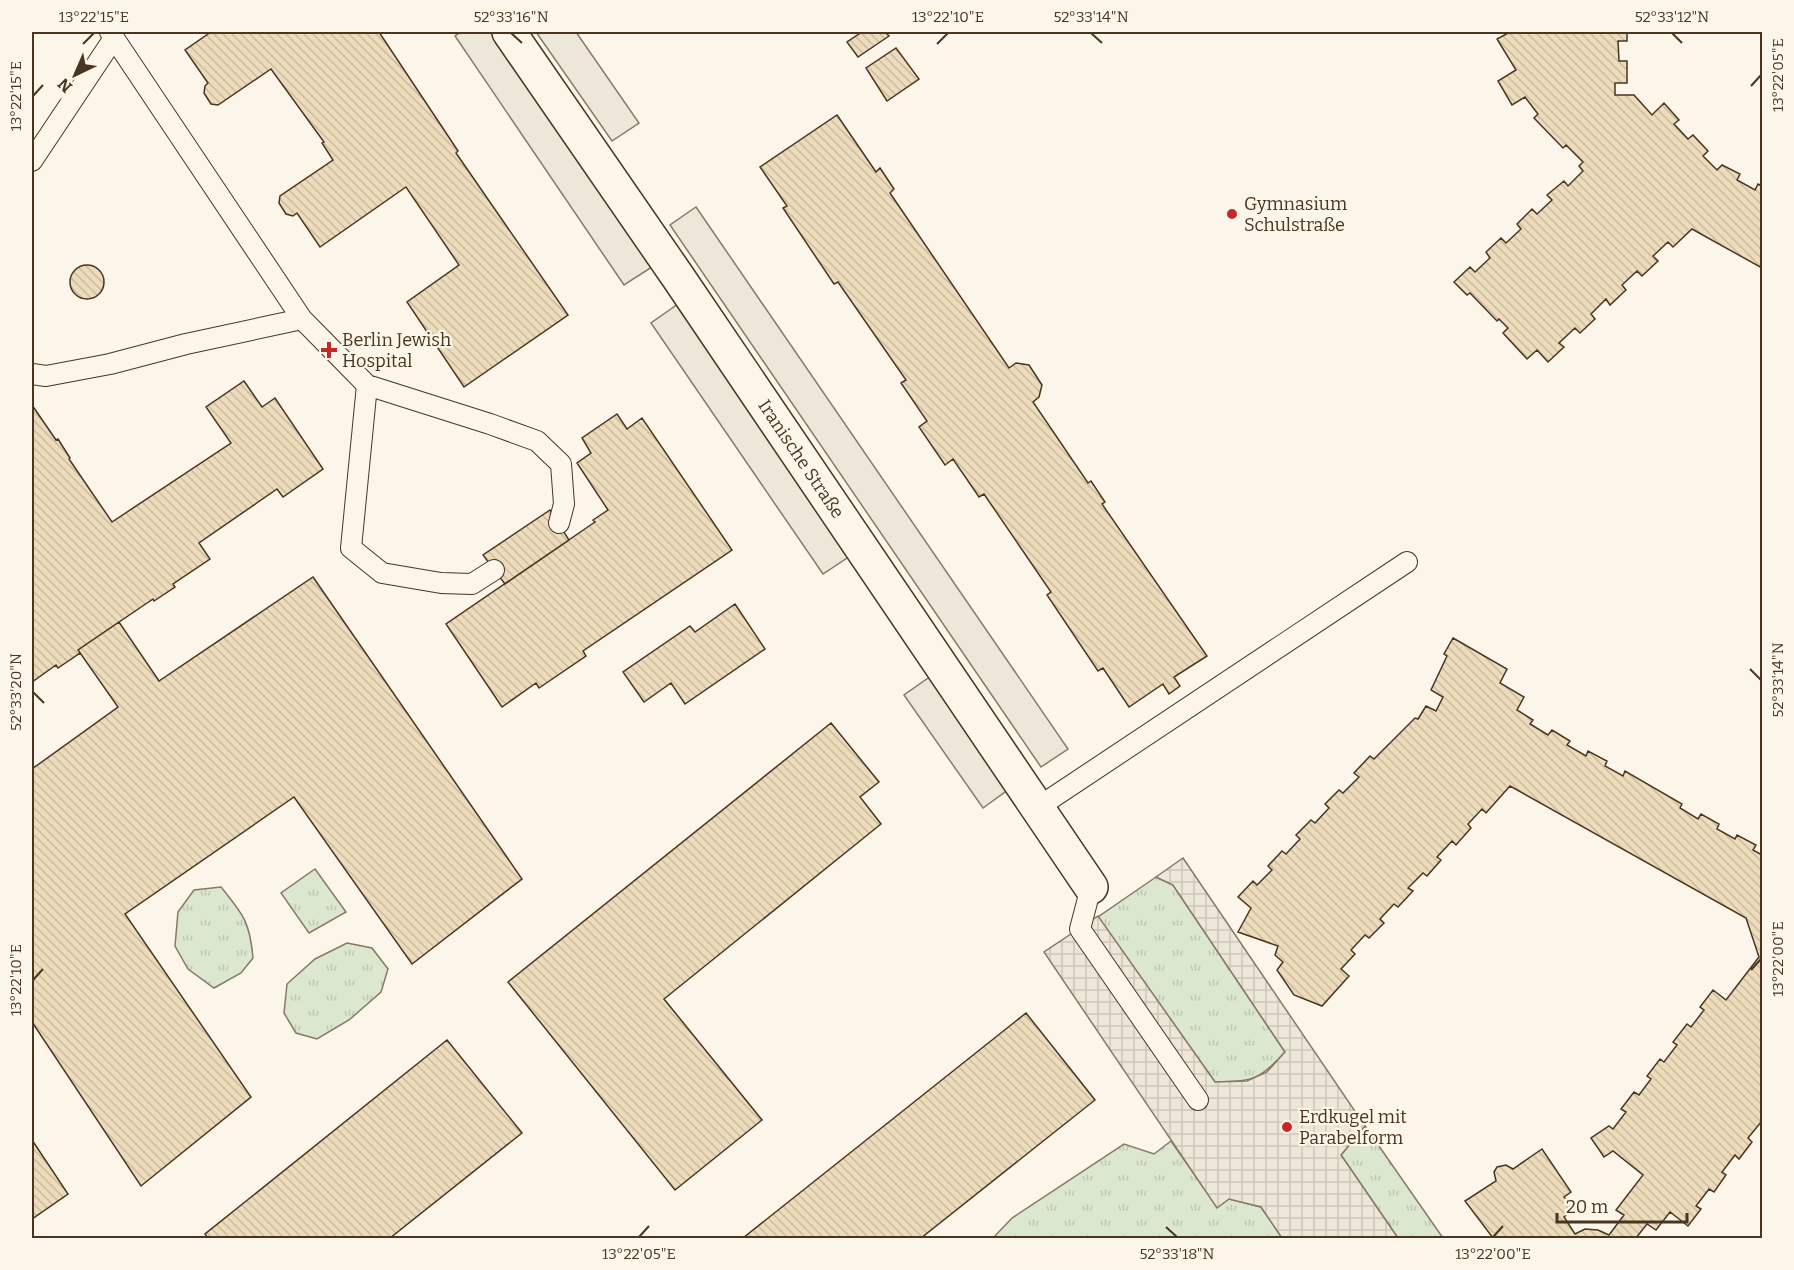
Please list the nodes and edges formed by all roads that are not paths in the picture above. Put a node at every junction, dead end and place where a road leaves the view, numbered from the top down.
1 (509, 32) edge
2 (112, 35) edge
3 (32, 161) edge
4 (302, 319) junction
5 (32, 374) edge
6 (367, 385) junction
7 (559, 523) dead end
8 (1407, 562) dead end
9 (494, 570) dead end
10 (1037, 808) junction
11 (1091, 887) joint
12 (1198, 1100) dead end

1 - 10 street, Iranische Straße
2 - 3 lane
2 - 4 lane
4 - 5 lane
4 - 6 lane
6 - 7 lane
6 - 9 lane
8 - 10 lane
10 - 11 street, Iranische Straße
11 - 12 lane

